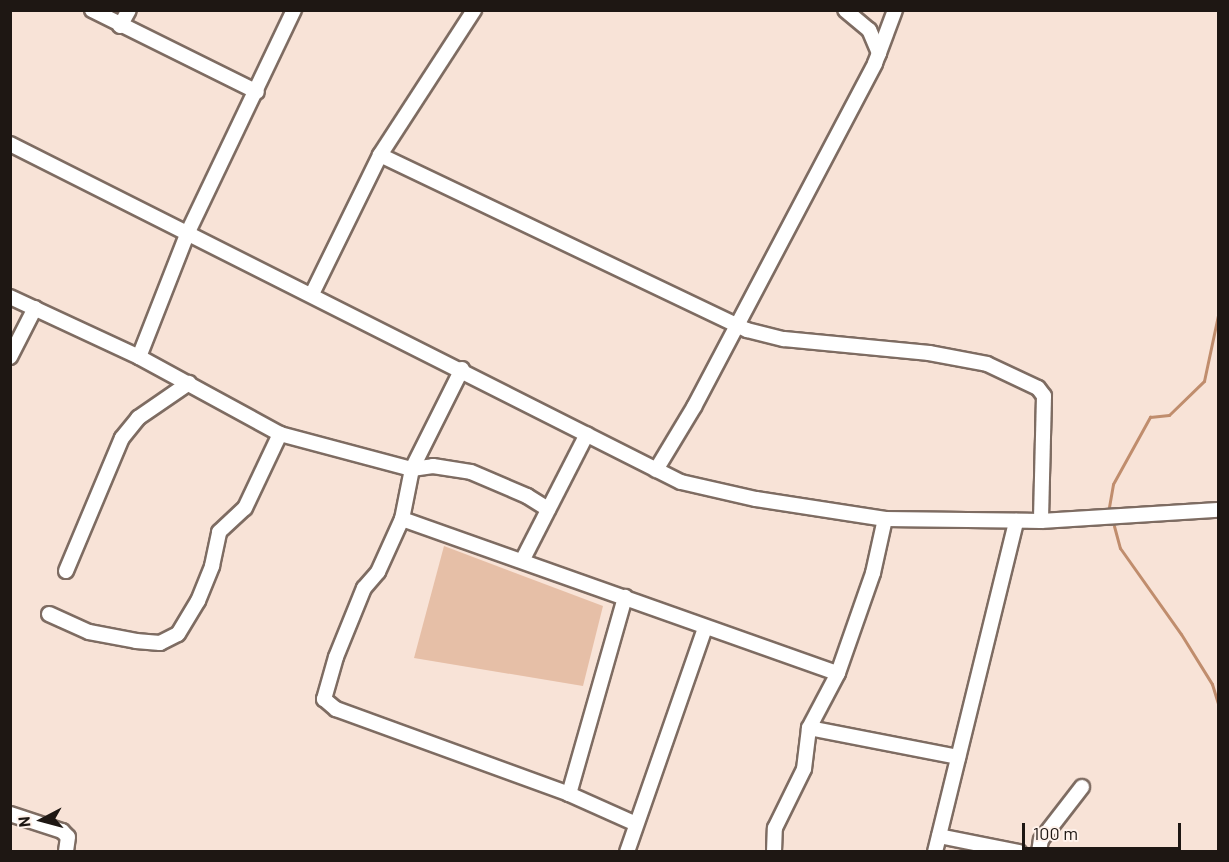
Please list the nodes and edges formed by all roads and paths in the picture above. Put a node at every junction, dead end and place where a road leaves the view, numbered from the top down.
1 (92, 10) edge
2 (129, 10) edge
3 (294, 10) edge
4 (474, 10) edge
5 (845, 10) edge
6 (895, 10) edge
7 (120, 26) junction
8 (888, 26) junction
9 (869, 30) junction
10 (879, 53) junction
11 (257, 92) junction
12 (10, 144) edge
13 (380, 154) junction
14 (188, 232) junction
15 (312, 294) junction
16 (10, 297) edge
17 (35, 308) junction
18 (736, 325) junction
19 (10, 357) edge
20 (139, 357) junction
21 (462, 369) junction
22 (189, 383) junction
23 (280, 434) junction
24 (587, 434) junction
25 (412, 469) junction
26 (656, 471) junction
27 (548, 510) junction
28 (1218, 510) edge
29 (402, 519) junction
30 (885, 519) junction
31 (1016, 521) junction
32 (1041, 521) junction
33 (524, 559) junction
34 (66, 571) dead end
35 (625, 597) junction
36 (49, 614) dead end
37 (705, 627) junction
38 (838, 673) junction
39 (809, 728) junction
40 (958, 757) junction
41 (1082, 786) dead end
42 (569, 794) junction
43 (10, 814) edge
44 (636, 824) junction
45 (939, 836) junction
46 (66, 852) edge
47 (627, 852) edge
48 (774, 852) edge
49 (935, 852) edge
50 (1019, 852) edge
51 (1039, 852) edge

1 - 7 street
2 - 7 street
3 - 11 street
4 - 13 street
5 - 9 street
6 - 8 street
7 - 11 street
8 - 9 street
8 - 10 street
9 - 10 street
10 - 18 street
11 - 14 street
12 - 14 street
13 - 15 street
13 - 18 street
14 - 15 street
14 - 20 street
15 - 21 street
16 - 17 street
17 - 19 street
17 - 20 street
18 - 26 street
18 - 32 street
20 - 22 street
21 - 24 street
21 - 25 street
22 - 23 street
22 - 34 street
23 - 25 street
23 - 36 street
24 - 26 street
24 - 27 street
25 - 27 street
25 - 29 street
26 - 30 street
27 - 33 street
28 - 32 street
29 - 33 street
29 - 42 street
30 - 31 street
30 - 38 street
31 - 32 street
31 - 40 street
33 - 35 street
35 - 37 street
35 - 42 street
37 - 38 street
37 - 44 street
38 - 39 street
39 - 40 street
39 - 48 street
40 - 45 street
41 - 51 street
42 - 44 street
43 - 46 street
44 - 47 street
45 - 49 street
45 - 50 street

